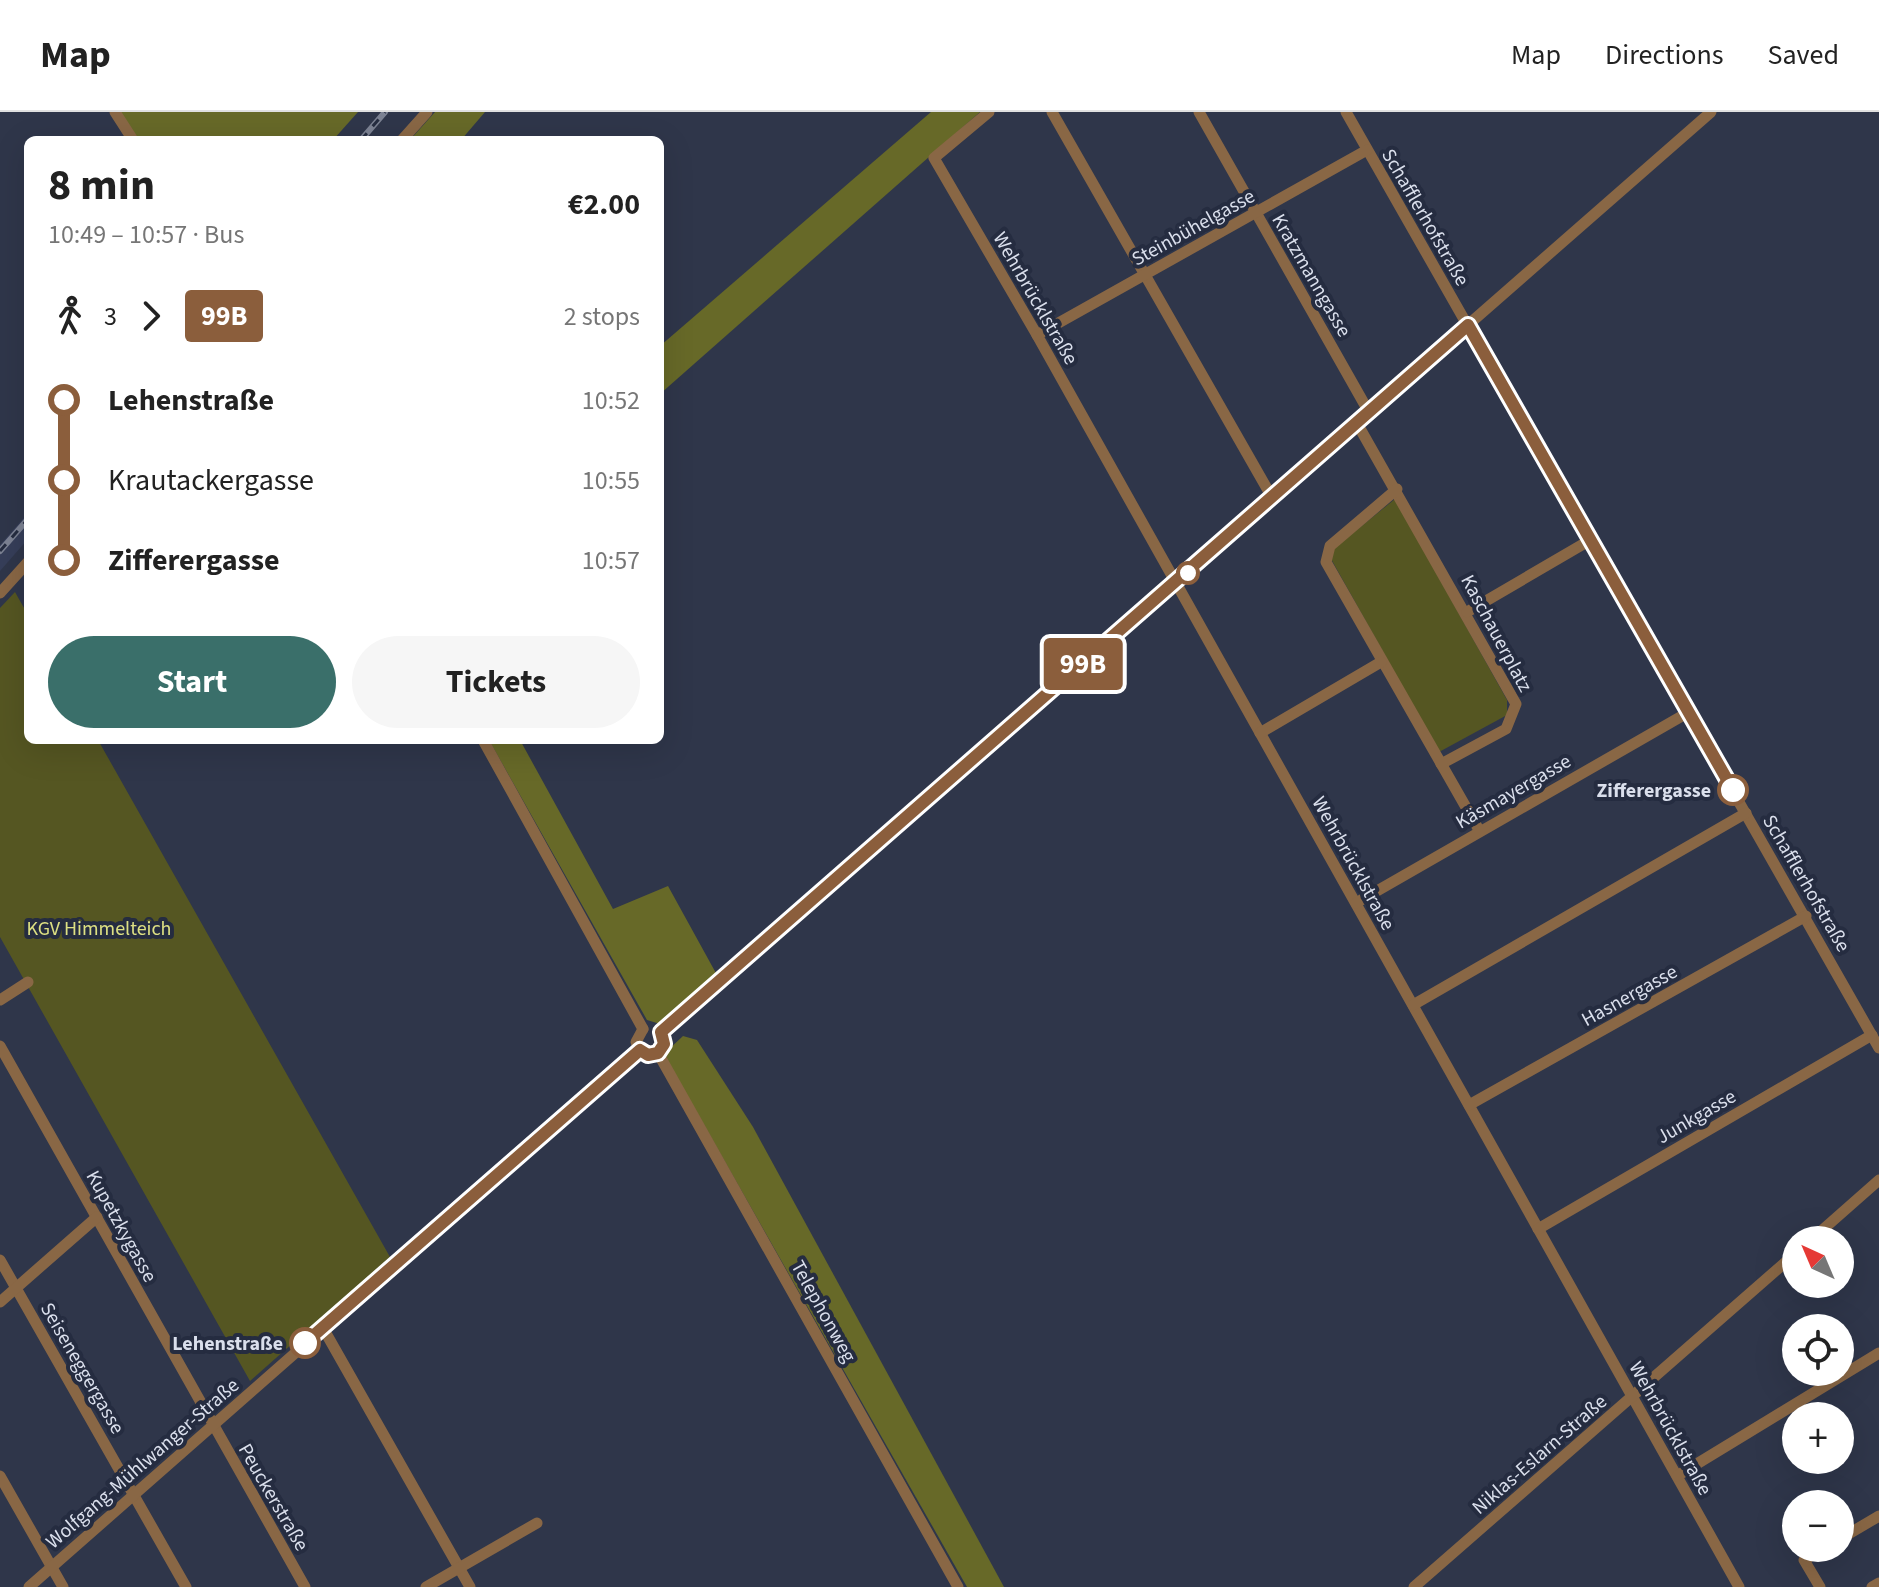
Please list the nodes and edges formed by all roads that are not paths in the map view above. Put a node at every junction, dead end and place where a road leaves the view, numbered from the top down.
1 (115, 112) edge
2 (427, 112) edge
3 (989, 112) edge
4 (1052, 112) edge
5 (1199, 112) edge
6 (1346, 112) edge
7 (1711, 112) edge
8 (130, 136) edge
9 (406, 136) edge
10 (1367, 150) junction
11 (1255, 213) junction
12 (1145, 275) junction
13 (1468, 325) junction
14 (1037, 335) junction
15 (1370, 414) junction
16 (1358, 425) junction
17 (1397, 489) junction
18 (1273, 499) junction
19 (1592, 539) junction
20 (24, 566) edge
21 (1176, 583) junction
22 (0, 593) edge
23 (1467, 612) junction
24 (1381, 662) junction
25 (1689, 712) junction
26 (1260, 733) junction
27 (485, 744) edge
28 (1441, 764) junction
29 (1746, 813) junction
30 (1479, 830) junction
31 (1356, 903) junction
32 (1806, 916) junction
33 (28, 982) dead end
34 (0, 1000) edge
35 (1413, 1005) junction
36 (643, 1029) junction
37 (661, 1032) junction
38 (1872, 1035) junction
39 (0, 1046) edge
40 (1879, 1048) edge
41 (640, 1050) junction
42 (658, 1053) junction
43 (1469, 1105) junction
44 (1879, 1180) edge
45 (97, 1217) junction
46 (1827, 1226) edge
47 (1538, 1229) junction
48 (0, 1260) edge
49 (1782, 1265) edge
50 (16, 1288) junction
51 (0, 1302) edge
52 (323, 1328) junction
53 (1879, 1353) edge
54 (1632, 1396) junction
55 (212, 1425) junction
56 (0, 1476) edge
57 (1677, 1476) junction
58 (134, 1495) junction
59 (1879, 1516) edge
60 (537, 1523) dead end
61 (1854, 1531) edge
62 (1805, 1562) edge
63 (52, 1567) junction
64 (460, 1568) junction
65 (1879, 1583) edge
66 (29, 1587) edge
67 (63, 1587) edge
68 (186, 1587) edge
69 (305, 1587) edge
70 (426, 1587) edge
71 (470, 1587) edge
72 (958, 1587) edge
73 (1414, 1587) edge
74 (1739, 1587) edge
75 (1820, 1587) edge
76 (1872, 1587) edge

1 - 8 street
2 - 9 street
3 - 14 street, Wehrbrücklstraße
4 - 12 street
5 - 11 street, Kratzmanngasse
6 - 10 street, Schafflerhofstraße
7 - 13 street
10 - 11 street, Steinbühelgasse
10 - 13 street, Schafflerhofstraße
11 - 12 street, Steinbühelgasse
11 - 15 street, Kratzmanngasse
12 - 14 street, Steinbühelgasse
12 - 18 street
13 - 15 street
13 - 19 street, Schafflerhofstraße
14 - 21 street, Wehrbrücklstraße
15 - 16 street
16 - 17 street, Kaschauerplatz
16 - 18 street
17 - 23 street, Kaschauerplatz
17 - 24 street
18 - 21 street
19 - 23 street
19 - 25 street, Schafflerhofstraße
20 - 22 street
21 - 26 street, Wehrbrücklstraße
21 - 37 street
23 - 28 street, Kaschauerplatz
24 - 26 street
24 - 28 street
25 - 29 street, Schafflerhofstraße
25 - 30 street, Käsmayergasse
26 - 31 street, Wehrbrücklstraße
27 - 36 street
28 - 30 street
29 - 32 street, Schafflerhofstraße
29 - 35 street
30 - 31 street, Käsmayergasse
31 - 35 street, Wehrbrücklstraße
32 - 38 street, Schafflerhofstraße
32 - 43 street, Hasnergasse
33 - 34 street
35 - 43 street, Wehrbrücklstraße
36 - 37 street
36 - 41 street
37 - 42 street
38 - 40 street, Schafflerhofstraße
38 - 47 street, Junkgasse
39 - 45 street, Kupetzkygasse
41 - 42 street
41 - 52 street, Wolfgang-Mühlwanger-Straße
42 - 72 street, Telephonweg
43 - 47 street, Wehrbrücklstraße
44 - 46 street
45 - 50 street
45 - 55 street, Kupetzkygasse
47 - 54 street, Wehrbrücklstraße
48 - 50 street, Seiseneggergasse
49 - 54 street, Niklas-Eslarn-Straße
50 - 51 street
50 - 58 street, Seiseneggergasse
52 - 55 street, Wolfgang-Mühlwanger-Straße
52 - 64 street
53 - 57 street
54 - 57 street, Wehrbrücklstraße
54 - 73 street, Niklas-Eslarn-Straße
55 - 58 street, Wolfgang-Mühlwanger-Straße
55 - 69 street, Peuckerstraße
56 - 63 street
57 - 74 street, Wehrbrücklstraße
58 - 63 street, Wolfgang-Mühlwanger-Straße
58 - 68 street, Seiseneggergasse
59 - 61 street
60 - 64 street
62 - 75 street
63 - 66 street, Wolfgang-Mühlwanger-Straße
63 - 67 street
64 - 70 street
64 - 71 street
65 - 76 street

